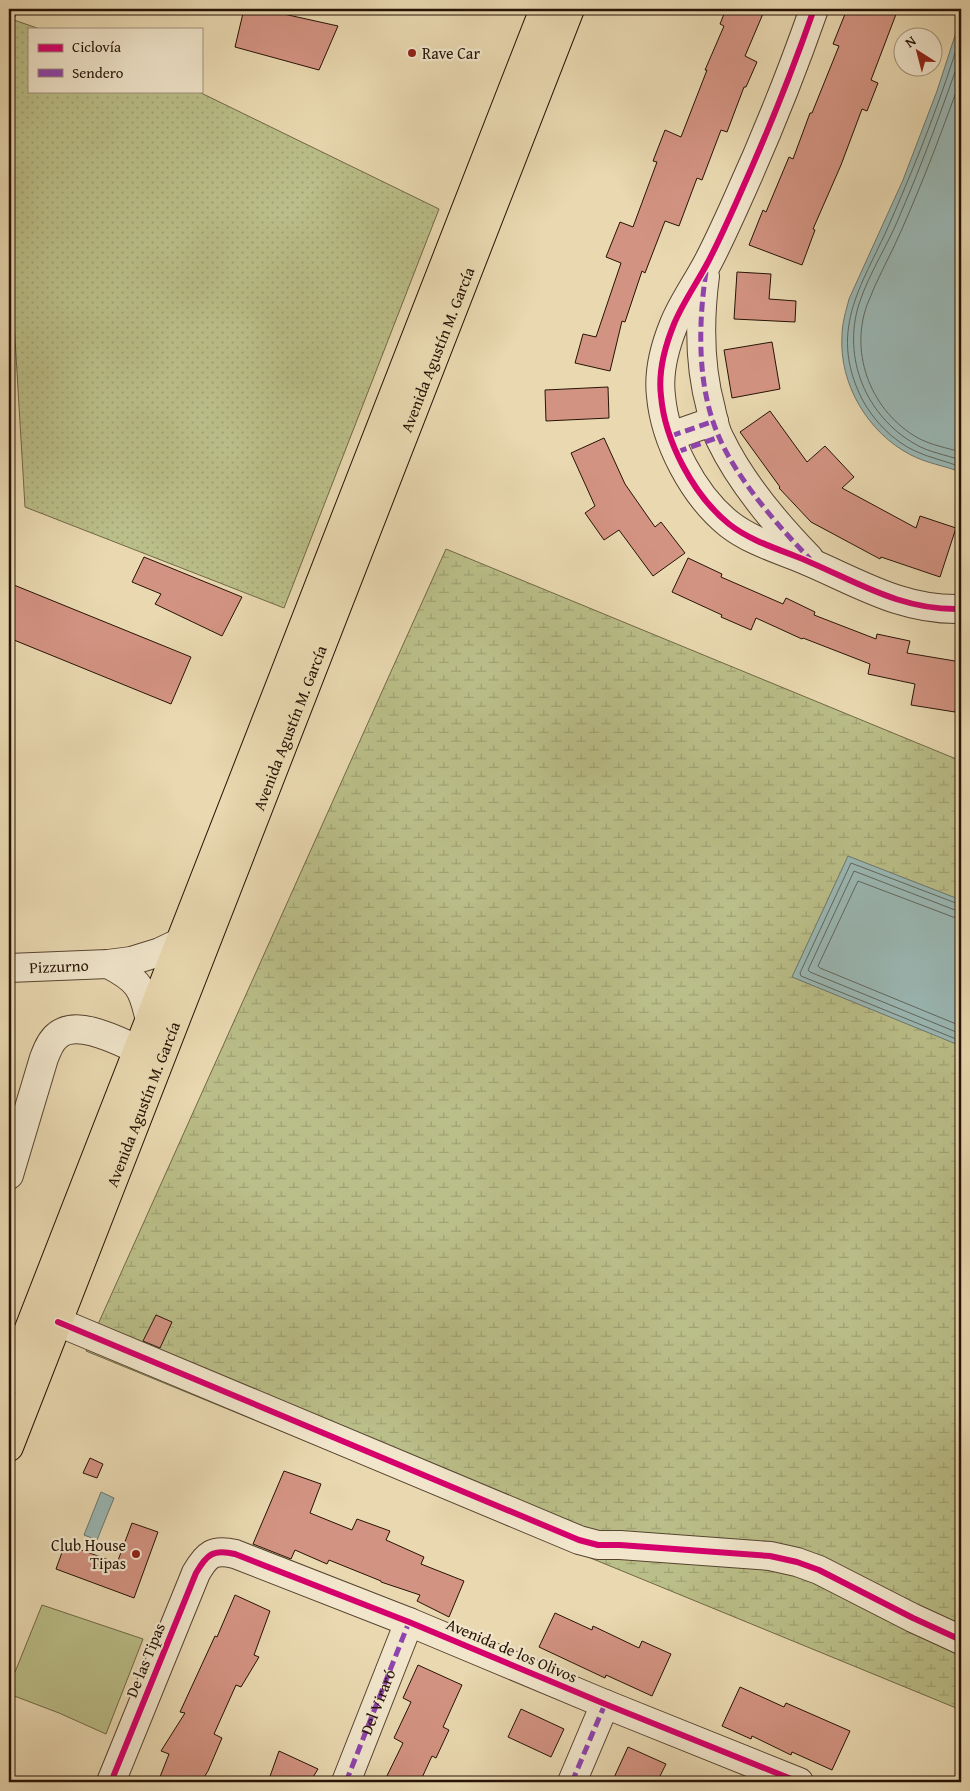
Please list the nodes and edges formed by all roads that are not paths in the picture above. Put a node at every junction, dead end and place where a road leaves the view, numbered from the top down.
1 (544, 9) edge
2 (570, 9) edge
3 (814, 9) edge
4 (707, 263) junction
5 (716, 429) junction
6 (674, 444) junction
7 (813, 563) junction
8 (961, 609) edge
9 (181, 942) junction
10 (108, 964) junction
11 (9, 968) edge
12 (150, 1021) junction
13 (139, 1050) junction
14 (9, 1175) edge
15 (58, 1322) junction
16 (9, 1380) edge
17 (9, 1447) edge
18 (212, 1553) joint
19 (409, 1622) junction
20 (961, 1640) edge
21 (605, 1704) junction
22 (111, 1782) edge
23 (346, 1782) edge
24 (572, 1782) edge
25 (799, 1782) edge

1 - 9 main road, Avenida Agustín M. García
2 - 15 main road, Avenida Agustín M. García
3 - 4 street
4 - 5 street
4 - 6 street
5 - 6 street
5 - 7 street
6 - 7 street
7 - 8 street
9 - 10 street, Pizzurno
9 - 12 main road, Avenida Agustín M. García
10 - 11 street, Pizzurno
10 - 12 street, Pizzurno
12 - 13 main road, Avenida Agustín M. García
13 - 14 street
13 - 16 main road, Avenida Agustín M. García
15 - 17 main road, Avenida Agustín M. García
15 - 20 street
18 - 19 street, Avenida de los Olivos
18 - 22 street, De las Tipas
19 - 21 street, Avenida de los Olivos
19 - 23 street, Del Viraró
21 - 24 street
21 - 25 street, Avenida de los Olivos

